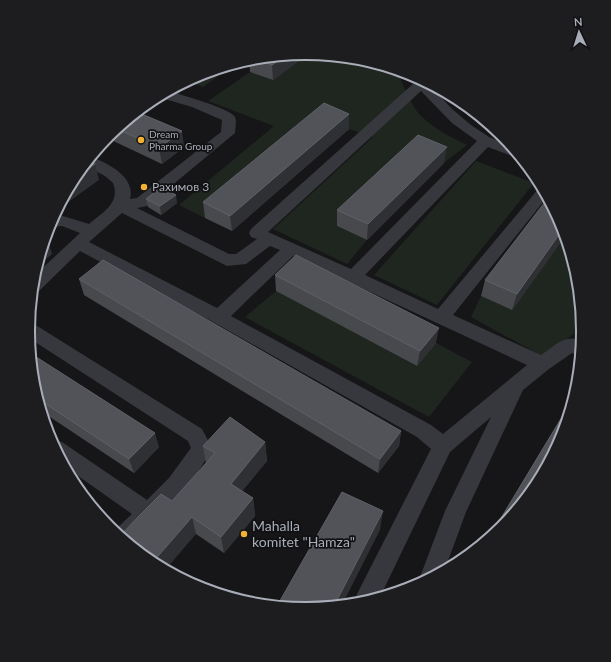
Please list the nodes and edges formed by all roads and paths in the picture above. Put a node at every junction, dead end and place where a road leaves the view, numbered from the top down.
1 (415, 84) edge
2 (426, 88) edge
3 (171, 96) edge
4 (454, 105) edge
5 (447, 110) junction
6 (486, 140) junction
7 (504, 148) edge
8 (93, 164) edge
9 (540, 196) edge
10 (120, 206) junction
11 (58, 221) edge
12 (84, 237) junction
13 (270, 238) junction
14 (292, 248) junction
15 (353, 277) junction
16 (40, 281) edge
17 (219, 317) junction
18 (441, 318) junction
19 (35, 334) edge
20 (575, 346) edge
21 (542, 364) junction
22 (517, 385) junction
23 (443, 446) junction
24 (65, 455) edge
25 (148, 513) junction
26 (127, 534) edge
27 (434, 569) edge
28 (369, 594) edge

1 - 13 street
2 - 5 street
3 - 10 street
4 - 5 street
5 - 6 street
6 - 7 street
6 - 15 street
8 - 10 street
9 - 18 street
10 - 12 street
10 - 13 street
11 - 12 street
12 - 16 street
12 - 17 street
13 - 14 street
14 - 15 street
14 - 17 street
15 - 18 street
17 - 23 street
18 - 21 street
19 - 25 street
20 - 21 street
21 - 22 street
22 - 23 street
22 - 27 street
23 - 28 street
24 - 25 street
25 - 26 street

